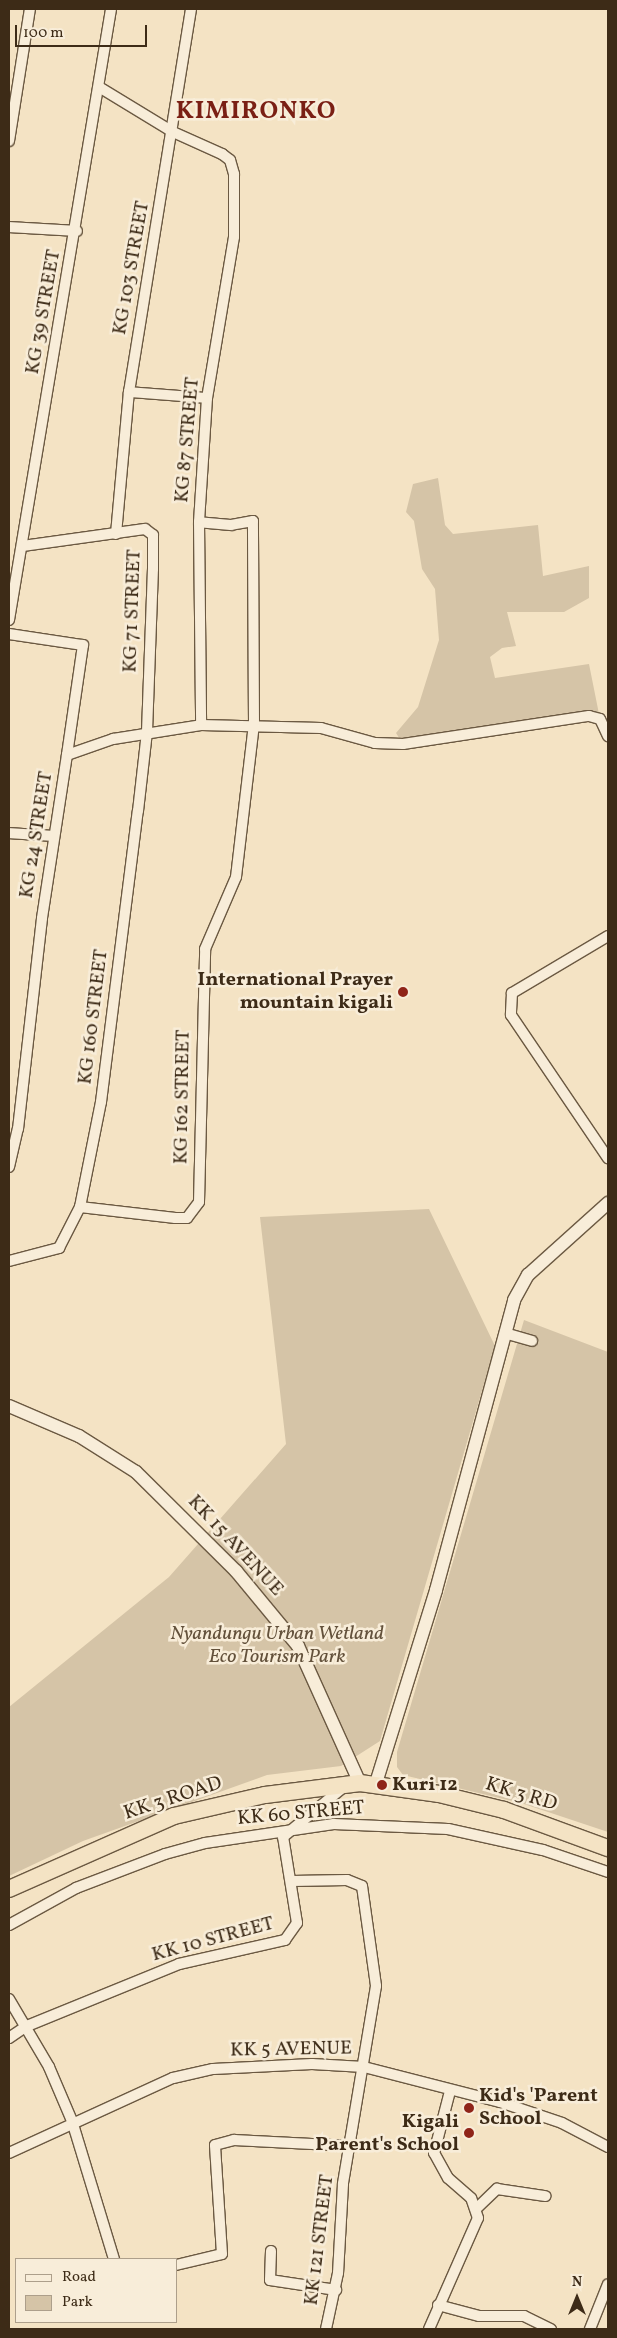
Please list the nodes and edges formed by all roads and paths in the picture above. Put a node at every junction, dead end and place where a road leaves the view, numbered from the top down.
1 (30, 9) edge
2 (110, 9) edge
3 (191, 9) edge
4 (100, 87) junction
5 (173, 132) junction
6 (9, 141) edge
7 (9, 227) edge
8 (77, 231) junction
9 (129, 392) junction
10 (207, 398) junction
11 (199, 522) junction
12 (116, 534) junction
13 (22, 546) junction
14 (9, 620) edge
15 (9, 634) edge
16 (254, 724) junction
17 (201, 725) junction
18 (147, 732) junction
19 (608, 736) edge
20 (67, 755) junction
21 (9, 833) edge
22 (52, 836) junction
23 (608, 936) edge
24 (14, 1129) edge
25 (608, 1158) edge
26 (9, 1167) edge
27 (608, 1202) edge
28 (80, 1207) junction
29 (9, 1261) edge
30 (508, 1334) junction
31 (532, 1341) dead end
32 (9, 1406) edge
33 (361, 1783) junction
34 (288, 1829) junction
35 (608, 1848) edge
36 (608, 1872) edge
37 (292, 1881) junction
38 (9, 1889) edge
39 (9, 1925) edge
40 (11, 2002) edge
41 (27, 2026) junction
42 (9, 2038) edge
43 (364, 2066) junction
44 (450, 2091) junction
45 (72, 2121) junction
46 (351, 2146) junction
47 (608, 2147) edge
48 (9, 2153) edge
49 (546, 2196) dead end
50 (477, 2208) junction
51 (271, 2251) dead end
52 (114, 2258) edge
53 (178, 2264) edge
54 (607, 2289) edge
55 (336, 2290) junction
56 (438, 2305) junction
57 (326, 2329) edge
58 (429, 2329) edge
59 (551, 2329) edge
60 (590, 2329) edge

1 - 6 street
2 - 4 street, KG 39 STREET
3 - 5 street, KG 103 STREET
4 - 5 street
4 - 8 street, KG 39 STREET
5 - 9 street, KG 103 STREET
5 - 10 street, KG 87 STREET
7 - 8 street
8 - 13 street, KG 39 STREET
9 - 10 street
9 - 12 street, KG 103 STREET
10 - 11 street, KG 87 STREET
11 - 16 street
11 - 17 street, KG 87 STREET
12 - 13 street, KG 71 STREET
12 - 18 street, KG 71 STREET
13 - 14 street, KG 39 STREET
15 - 20 street
16 - 17 street, KG 24 STREET
16 - 19 street, KG 24 STREET
16 - 28 street, KG 162 STREET
17 - 18 street, KG 24 STREET
18 - 20 street, KG 24 STREET
18 - 28 street, KG 160 STREET
20 - 22 street, KG 24 STREET
21 - 22 street
22 - 24 street, KG 24 STREET
23 - 25 street
24 - 26 street, KG 24 STREET
27 - 30 street
28 - 29 street, KG 160 STREET
30 - 31 street
30 - 33 street
32 - 33 street, KK 15 AVENUE
33 - 34 street
33 - 35 highway, KK 3 RD
33 - 38 highway, KK 3 ROAD
34 - 36 street, KK 60 STREET
34 - 37 street, KK 10 STREET
34 - 39 street, KK 60 STREET
37 - 41 street, KK 10 STREET
37 - 43 street, KK 121 STREET
40 - 41 street
41 - 42 street, KK 10 STREET
41 - 45 street
43 - 44 street, KK 5 AVENUE
43 - 45 street, KK 5 AVENUE
43 - 46 street, KK 121 STREET
44 - 47 street, KK 5 AVENUE
44 - 50 street
45 - 48 street, KK 5 AVENUE
45 - 52 street
46 - 53 street
46 - 55 street, KK 121 STREET
49 - 50 street
50 - 56 street
51 - 55 street
54 - 60 street
55 - 57 street, KK 121 STREET
56 - 58 street
56 - 59 street

